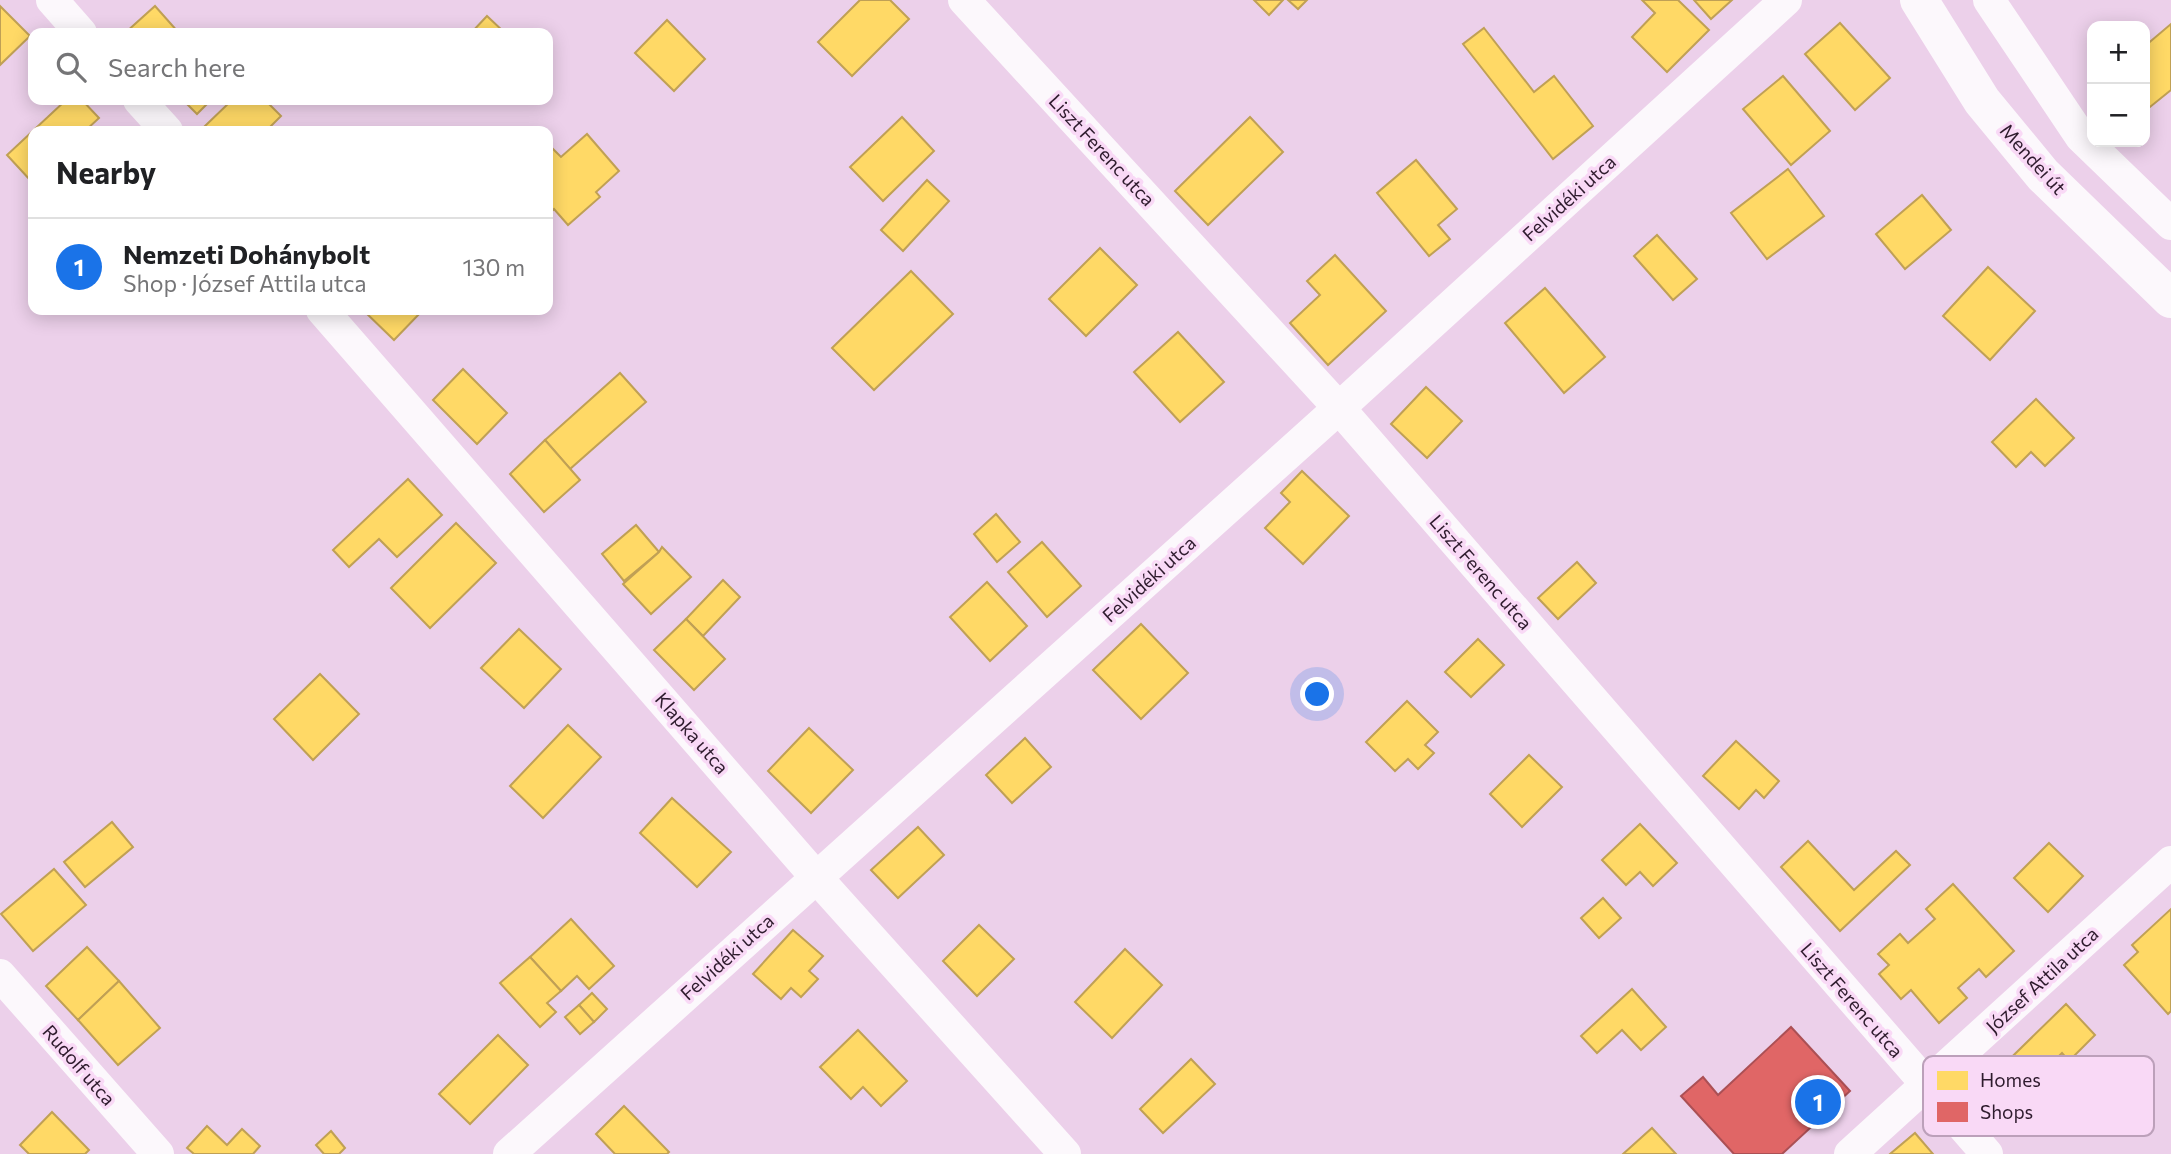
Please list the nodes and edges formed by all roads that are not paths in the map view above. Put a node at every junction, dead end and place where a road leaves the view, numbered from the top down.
1 (52, 0) edge
2 (964, 0) edge
3 (1786, 0) edge
4 (1919, 0) edge
5 (1989, 0) edge
6 (77, 28) edge
7 (144, 105) edge
8 (162, 126) edge
9 (2171, 224) edge
10 (2171, 299) edge
11 (326, 315) edge
12 (1339, 408) junction
13 (2171, 862) edge
14 (817, 877) junction
15 (0, 975) edge
16 (1960, 1056) edge
17 (1923, 1084) edge
18 (1923, 1090) edge
19 (1971, 1136) edge
20 (158, 1154) edge
21 (509, 1154) edge
22 (1065, 1154) edge
23 (1850, 1154) edge
24 (1987, 1154) edge

1 - 6 street
2 - 12 street, Liszt Ferenc utca
3 - 12 street, Felvidéki utca
4 - 10 main road, Mendei út
5 - 9 street
7 - 8 street
11 - 14 street, Klapka utca
12 - 14 street, Felvidéki utca
12 - 17 street, Liszt Ferenc utca
13 - 16 street, József Attila utca
14 - 21 street, Felvidéki utca
14 - 22 street, Klapka utca
15 - 20 street, Rudolf utca
18 - 23 street, József Attila utca
19 - 24 street, Liszt Ferenc utca

